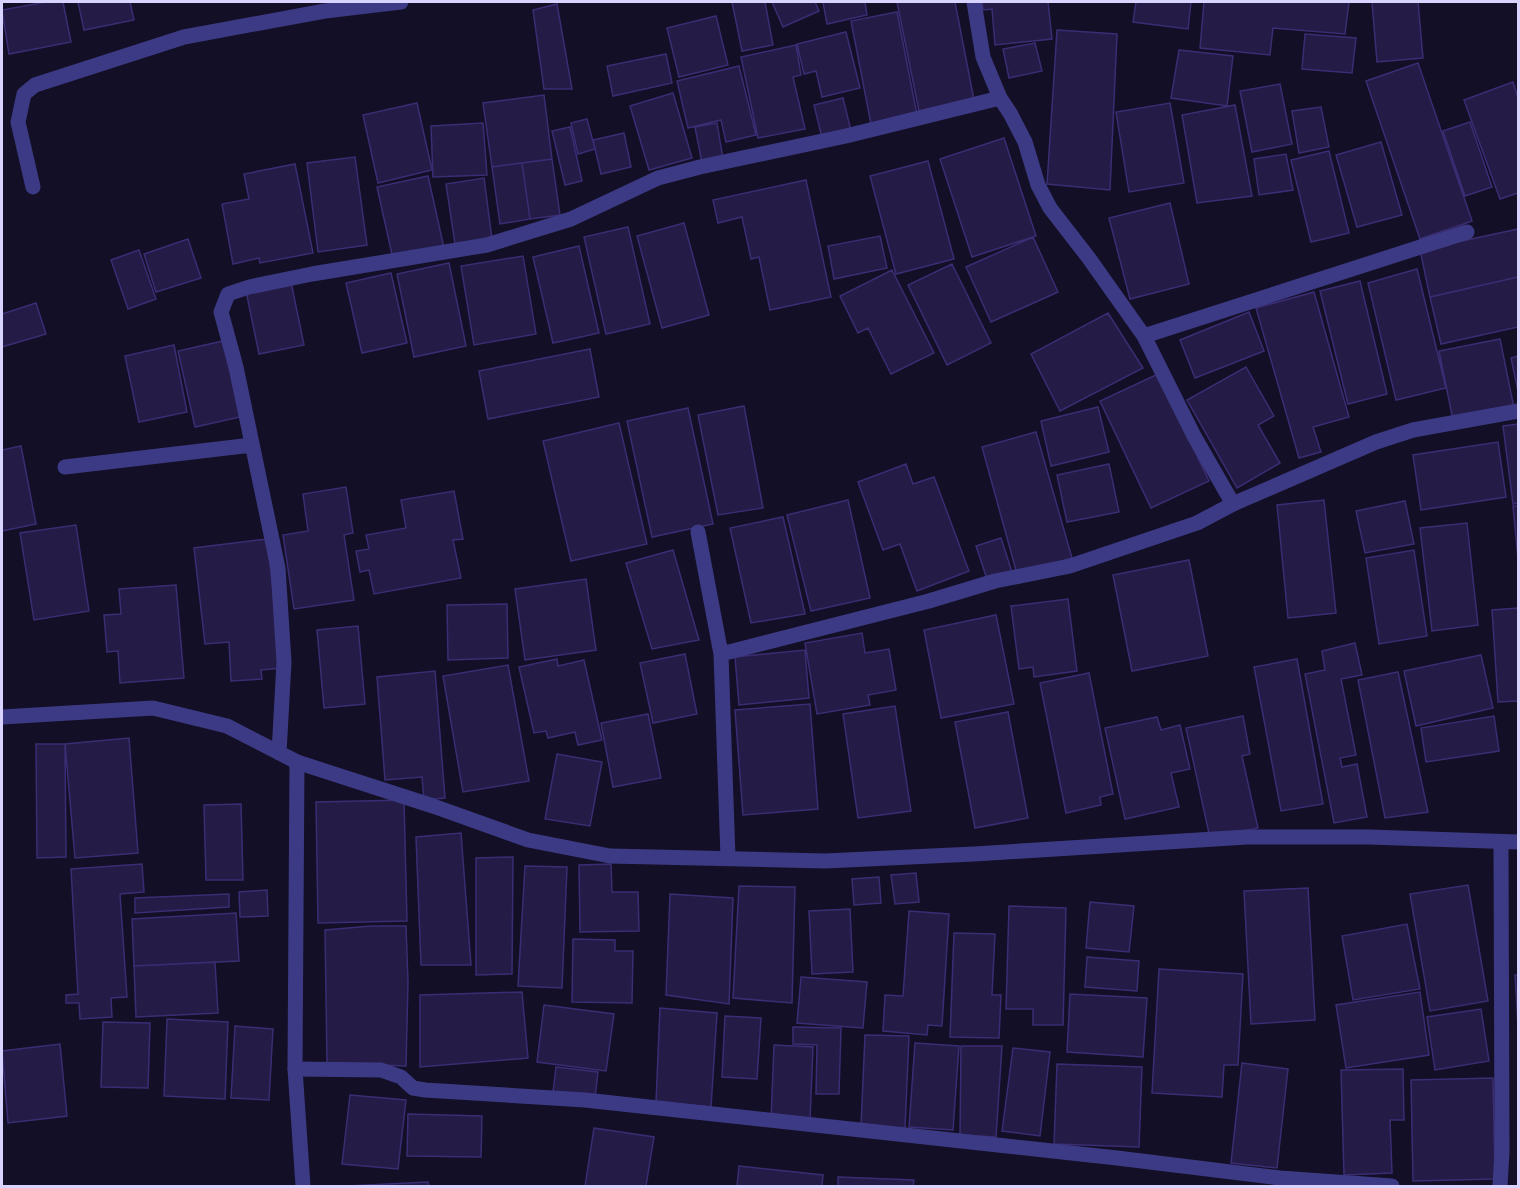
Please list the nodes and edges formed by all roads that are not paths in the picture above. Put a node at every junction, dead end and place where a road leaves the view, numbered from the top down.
1 (401, 2) edge
2 (974, 2) edge
3 (1000, 98) junction
4 (33, 187) dead end
5 (1467, 232) dead end
6 (1144, 336) junction
7 (1518, 411) edge
8 (252, 445) junction
9 (65, 467) dead end
10 (1233, 504) junction
11 (698, 532) dead end
12 (721, 654) junction
13 (2, 717) edge
14 (279, 753) junction
15 (297, 762) junction
16 (1501, 842) junction
17 (1518, 842) edge
18 (728, 858) junction
19 (295, 1069) junction
20 (303, 1186) edge
21 (1392, 1186) edge
22 (1500, 1186) edge

1 - 4 street
2 - 3 street
3 - 6 street
3 - 8 street
5 - 6 street
6 - 10 street
7 - 10 street
8 - 9 street
8 - 14 street
10 - 12 street
11 - 12 street
12 - 18 street
13 - 14 street
14 - 15 street
15 - 18 street
15 - 19 street
16 - 17 street
16 - 18 street
16 - 22 street
19 - 20 street
19 - 21 street

